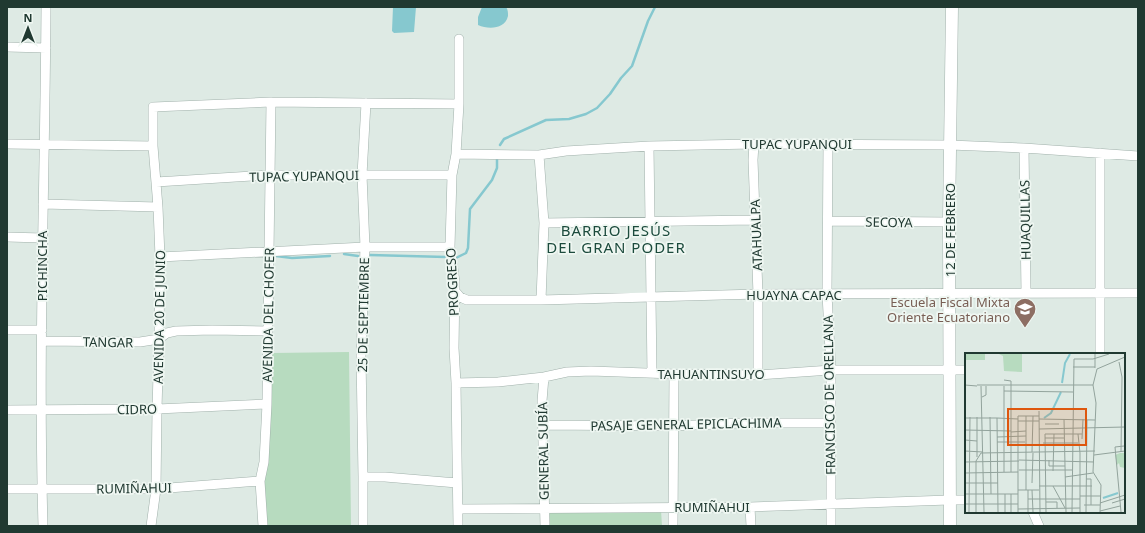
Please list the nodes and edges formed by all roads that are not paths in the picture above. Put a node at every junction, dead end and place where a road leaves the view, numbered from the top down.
1 (46, 7) edge
2 (952, 7) edge
3 (459, 39) dead end
4 (7, 47) edge
5 (46, 48) junction
6 (271, 102) junction
7 (366, 103) junction
8 (459, 104) junction
9 (7, 144) edge
10 (45, 144) junction
11 (754, 144) junction
12 (828, 144) junction
13 (950, 145) junction
14 (153, 146) junction
15 (649, 146) junction
16 (1024, 148) junction
17 (1100, 153) junction
18 (456, 154) junction
19 (539, 155) junction
20 (1138, 156) edge
21 (270, 175) junction
22 (362, 175) junction
23 (452, 175) junction
24 (156, 182) junction
25 (43, 204) junction
26 (158, 207) junction
27 (755, 220) junction
28 (651, 221) junction
29 (828, 221) junction
30 (950, 222) junction
31 (544, 224) junction
32 (7, 237) edge
33 (42, 238) junction
34 (365, 247) junction
35 (450, 247) junction
36 (269, 250) junction
37 (160, 257) junction
38 (454, 290) junction
39 (1026, 293) junction
40 (1099, 293) junction
41 (1138, 293) edge
42 (758, 294) junction
43 (827, 294) junction
44 (950, 294) junction
45 (652, 297) junction
46 (467, 300) junction
47 (541, 300) junction
48 (454, 314) junction
49 (7, 330) edge
50 (42, 330) junction
51 (268, 331) junction
52 (159, 339) junction
53 (42, 341) junction
54 (1100, 353) edge
55 (831, 370) junction
56 (950, 370) junction
57 (965, 370) edge
58 (652, 374) junction
59 (674, 374) junction
60 (758, 375) junction
61 (544, 377) junction
62 (456, 383) junction
63 (267, 404) junction
64 (157, 409) junction
65 (7, 410) edge
66 (42, 410) junction
67 (830, 423) junction
68 (543, 425) junction
69 (673, 426) junction
70 (363, 476) junction
71 (260, 481) junction
72 (458, 483) junction
73 (7, 489) edge
74 (156, 489) junction
75 (42, 490) junction
76 (949, 500) junction
77 (965, 500) edge
78 (831, 504) junction
79 (673, 507) junction
80 (750, 507) junction
81 (458, 509) junction
82 (544, 509) junction
83 (1033, 513) edge
84 (43, 526) edge
85 (151, 526) edge
86 (263, 526) edge
87 (362, 526) edge
88 (458, 526) edge
89 (544, 526) edge
90 (673, 526) edge
91 (751, 526) edge
92 (832, 526) edge
93 (950, 526) edge
94 (1039, 526) edge

1 - 5 street, PICHINCHA
2 - 13 street, 12 DE FEBRERO
3 - 8 street, PROGRESO
4 - 5 street
5 - 10 street, PICHINCHA
6 - 7 street
6 - 14 street, AVENIDA 20 DE JUNIO
6 - 21 street, AVENIDA DEL CHOFER
7 - 8 street
7 - 22 street, 25 DE SEPTIEMBRE
8 - 18 street, PROGRESO
9 - 10 street
10 - 14 street
10 - 25 street, PICHINCHA
11 - 12 street, TUPAC YUPANQUI
11 - 15 street, TUPAC YUPANQUI
11 - 27 street, ATAHUALPA
12 - 13 street, TUPAC YUPANQUI
12 - 29 street, FRANCISCO DE ORELLANA
13 - 16 street, TUPAC YUPANQUI
13 - 30 street, 12 DE FEBRERO
14 - 24 street, AVENIDA 20 DE JUNIO
15 - 19 street, TUPAC YUPANQUI
15 - 28 street
16 - 17 street, TUPAC YUPANQUI
16 - 39 street, HUAQUILLAS
17 - 20 street, TUPAC YUPANQUI
17 - 40 street
18 - 19 street, TUPAC YUPANQUI
18 - 23 street, PROGRESO
19 - 31 street
21 - 22 street, TUPAC YUPANQUI
21 - 24 street, TUPAC YUPANQUI
21 - 36 street, AVENIDA DEL CHOFER
22 - 23 street, TUPAC YUPANQUI
22 - 34 street, 25 DE SEPTIEMBRE
23 - 35 street, PROGRESO
24 - 26 street, AVENIDA 20 DE JUNIO
25 - 26 street
25 - 33 street, PICHINCHA
26 - 37 street, AVENIDA 20 DE JUNIO
27 - 28 street
27 - 42 street, ATAHUALPA
28 - 31 street
28 - 45 street
29 - 30 street, SECOYA
29 - 43 street, FRANCISCO DE ORELLANA
30 - 44 street, 12 DE FEBRERO
31 - 47 street
32 - 33 street
33 - 50 street, PICHINCHA
34 - 35 street
34 - 36 street
34 - 70 street, 25 DE SEPTIEMBRE
35 - 38 street, PROGRESO
36 - 37 street
36 - 51 street, AVENIDA DEL CHOFER
37 - 52 street, AVENIDA 20 DE JUNIO
38 - 46 street
38 - 48 street, PROGRESO
39 - 40 street, HUAYNA CAPAC
39 - 44 street, HUAYNA CAPAC
40 - 41 street, HUAYNA CAPAC
40 - 54 street
42 - 43 street, HUAYNA CAPAC
42 - 45 street, HUAYNA CAPAC
42 - 60 street, ATAHUALPA
43 - 44 street, HUAYNA CAPAC
43 - 55 street, FRANCISCO DE ORELLANA
44 - 56 street, 12 DE FEBRERO
45 - 47 street, HUAYNA CAPAC
45 - 58 street
46 - 47 street, HUAYNA CAPAC
46 - 48 street
48 - 62 street, PROGRESO
49 - 50 street
50 - 53 street, PICHINCHA
51 - 52 street, TANGAR
51 - 63 street, AVENIDA DEL CHOFER
52 - 53 street, TANGAR
52 - 64 street, AVENIDA 20 DE JUNIO
53 - 66 street, PICHINCHA
55 - 56 street, TAHUANTINSUYO
55 - 60 street, TAHUANTINSUYO
55 - 67 street, FRANCISCO DE ORELLANA
56 - 57 street, TAHUANTINSUYO
56 - 76 street, 12 DE FEBRERO
58 - 59 street, TAHUANTINSUYO
58 - 61 street, TAHUANTINSUYO
59 - 60 street, TAHUANTINSUYO
59 - 69 street
61 - 62 street, TAHUANTINSUYO
61 - 68 street, GENERAL SUBÍA
62 - 72 street, PROGRESO
63 - 64 street, CIDRO
63 - 71 street, AVENIDA DEL CHOFER
64 - 66 street, CIDRO
64 - 74 street, AVENIDA 20 DE JUNIO
65 - 66 street, CIDRO
66 - 75 street, PICHINCHA
67 - 69 street, PASAJE GENERAL EPICLACHIMA
67 - 78 street, FRANCISCO DE ORELLANA
68 - 69 street, PASAJE GENERAL EPICLACHIMA
68 - 82 street, GENERAL SUBÍA
69 - 79 street
70 - 72 street
70 - 87 street, 25 DE SEPTIEMBRE
71 - 74 street, RUMIÑAHUI
71 - 86 street, AVENIDA DEL CHOFER
72 - 81 street, PROGRESO
73 - 75 street, RUMIÑAHUI
74 - 75 street, RUMIÑAHUI
74 - 85 street, AVENIDA 20 DE JUNIO
75 - 84 street, PICHINCHA
76 - 77 street, RUMIÑAHUI
76 - 78 street, RUMIÑAHUI
76 - 93 street, 12 DE FEBRERO
78 - 80 street, RUMIÑAHUI
78 - 92 street, FRANCISCO DE ORELLANA
79 - 80 street, RUMIÑAHUI
79 - 82 street, RUMIÑAHUI
79 - 90 street
80 - 91 street
81 - 82 street, RUMIÑAHUI
81 - 88 street, PROGRESO
82 - 89 street, GENERAL SUBÍA
83 - 94 street

